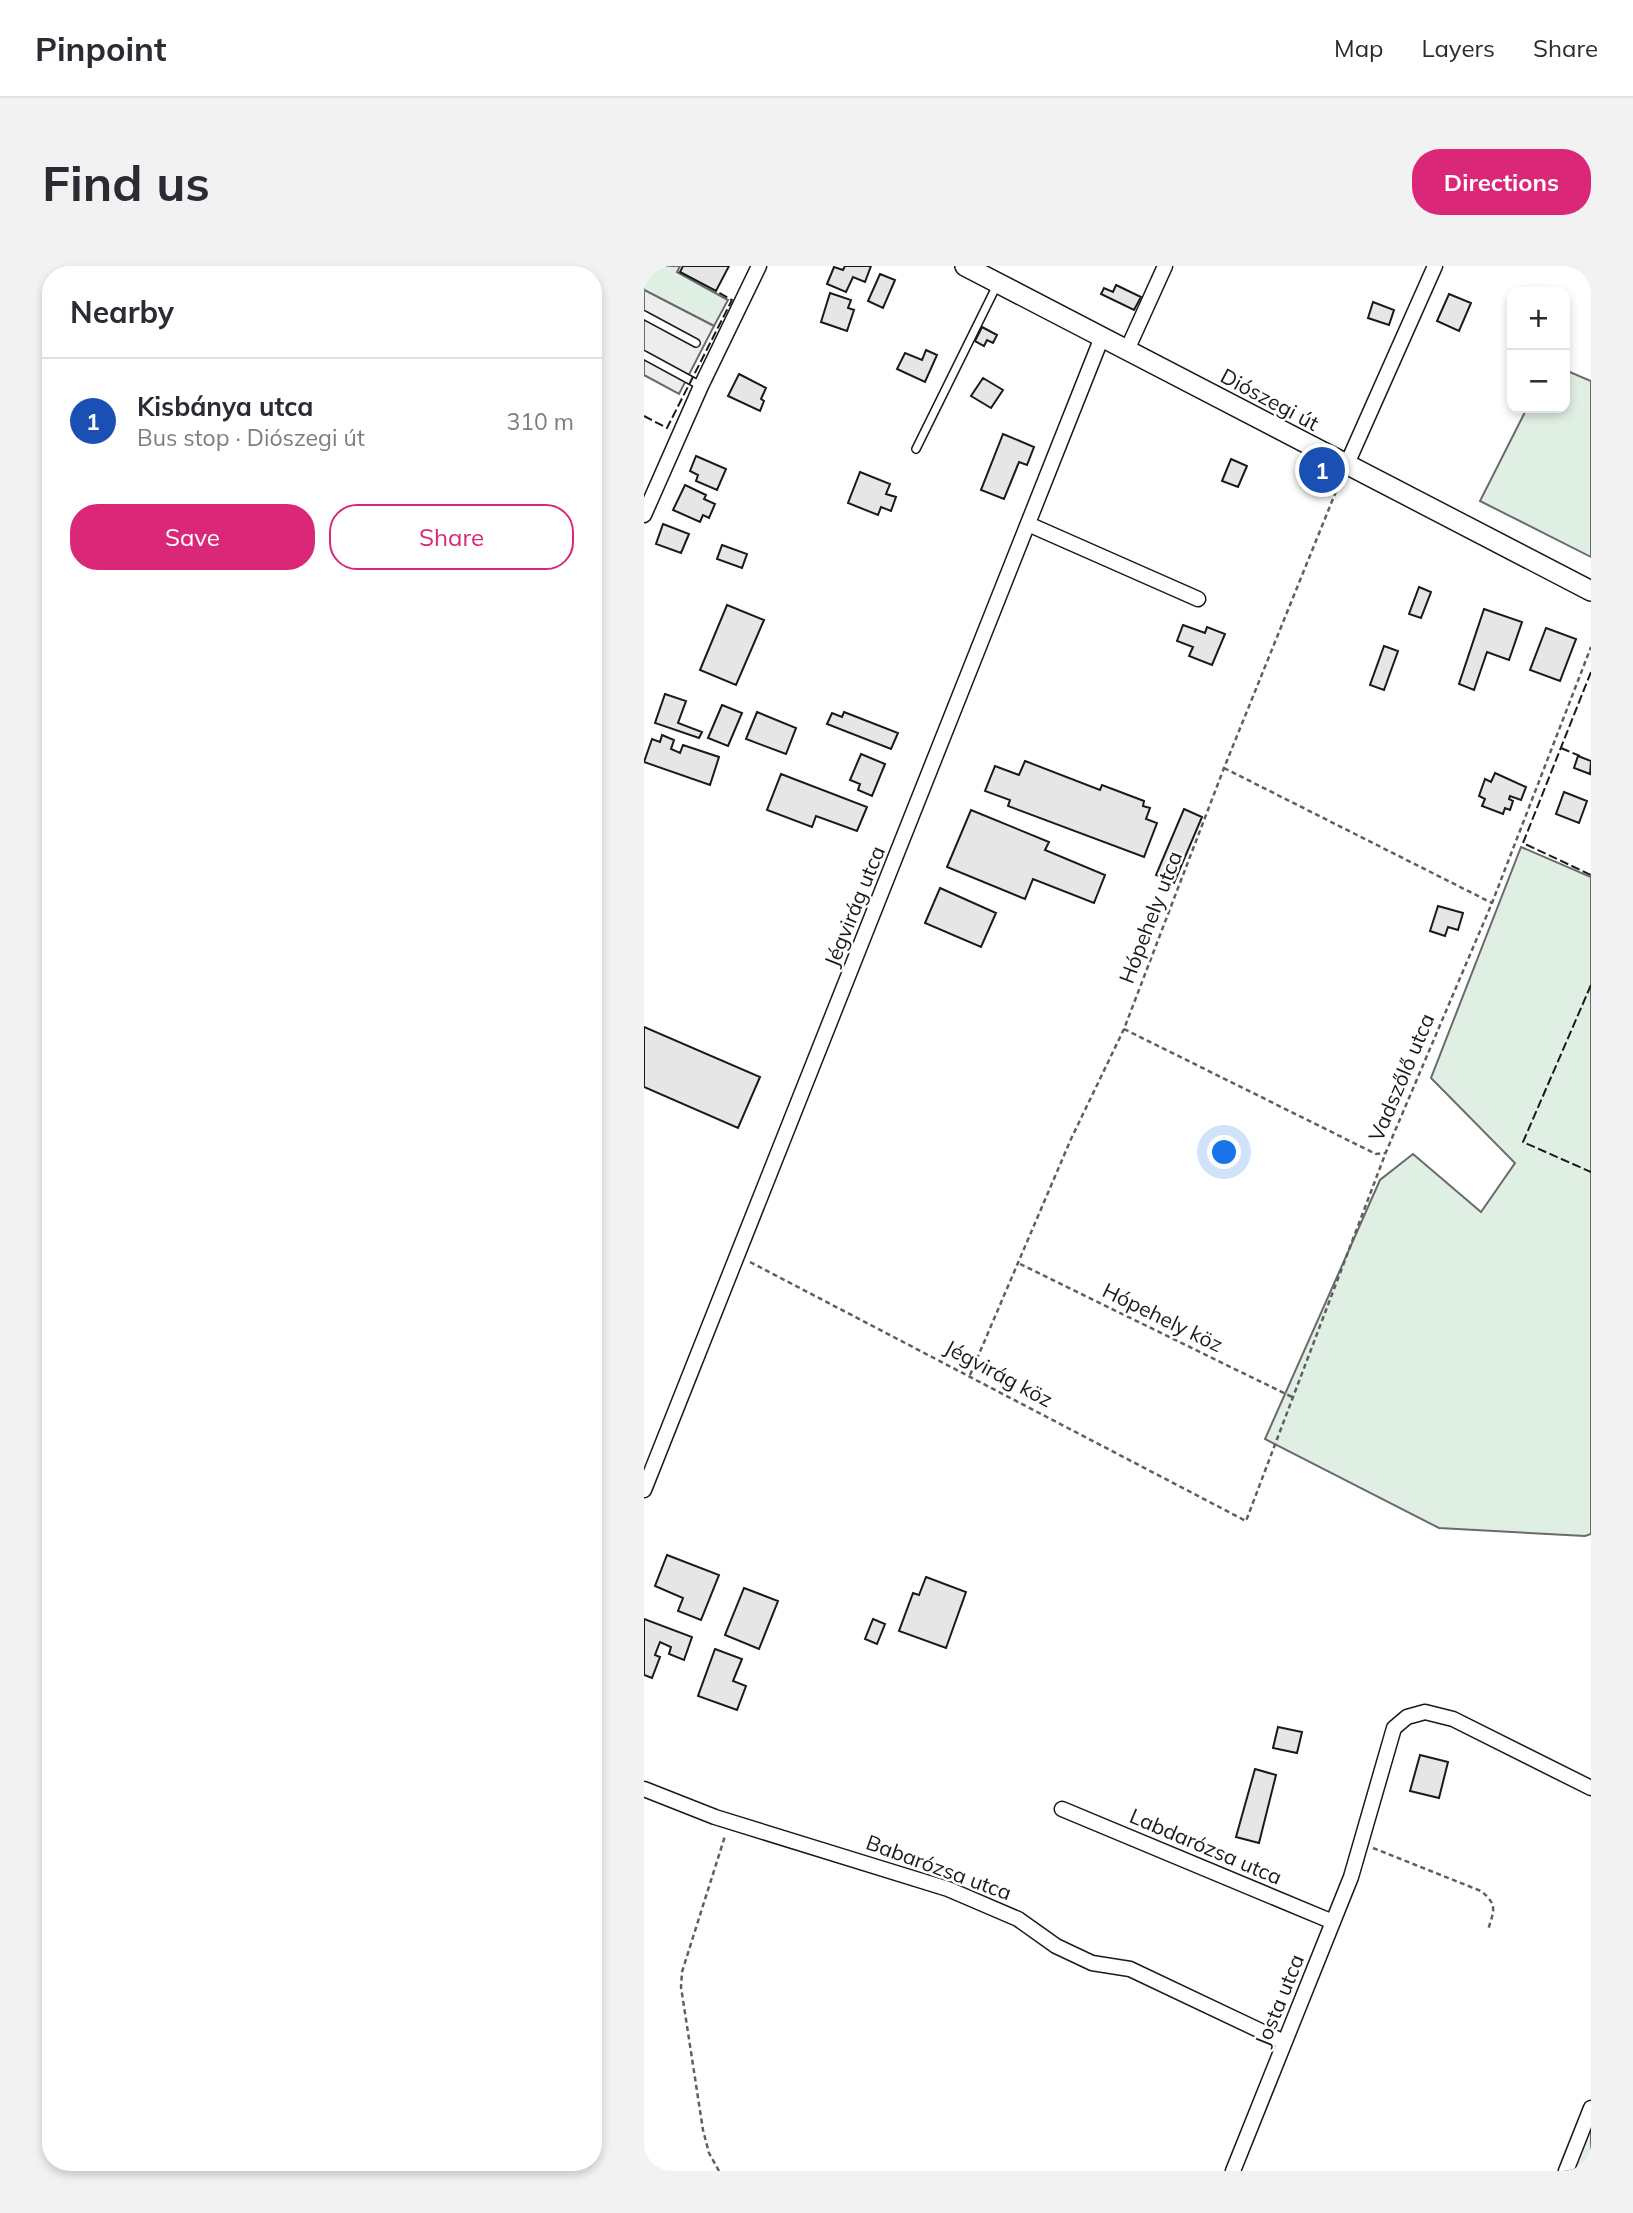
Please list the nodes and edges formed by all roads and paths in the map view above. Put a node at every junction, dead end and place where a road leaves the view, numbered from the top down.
1 (759, 266) edge
2 (965, 266) edge
3 (1165, 266) edge
4 (1435, 266) edge
5 (998, 283) junction
6 (644, 315) edge
7 (1102, 337) junction
8 (696, 343) dead end
9 (1127, 350) junction
10 (644, 355) edge
11 (701, 386) junction
12 (916, 449) dead end
13 (1347, 464) junction
14 (644, 515) edge
15 (1028, 524) junction
16 (1591, 591) edge
17 (1198, 599) dead end
18 (1591, 647) edge
19 (1224, 768) junction
20 (1492, 903) junction
21 (1124, 1029) junction
22 (1386, 1152) junction
23 (737, 1256) junction
24 (1019, 1263) junction
25 (970, 1375) junction
26 (1294, 1398) junction
27 (644, 1490) edge
28 (1245, 1521) joint
29 (1591, 1788) edge
30 (644, 1789) edge
31 (1062, 1809) dead end
32 (729, 1821) junction
33 (1362, 1843) junction
34 (1333, 1922) junction
35 (1488, 1930) dead end
36 (1284, 2042) junction
37 (1591, 2108) edge
38 (719, 2171) edge
39 (1233, 2171) edge
40 (1566, 2171) edge

1 - 11 street
2 - 5 main road, Diószegi út
3 - 9 street
4 - 13 street
5 - 7 main road, Diószegi út
5 - 12 lane
6 - 8 lane
7 - 9 main road, Diószegi út
7 - 15 street, Jégvirág utca
9 - 13 main road, Diószegi út
10 - 11 lane
11 - 14 street
13 - 16 main road, Diószegi út
13 - 19 path, Hópehely utca
15 - 17 street
15 - 23 street, Jégvirág utca
18 - 20 path, Vadszőlő utca
19 - 20 path
19 - 21 path, Hópehely utca
20 - 22 path, Vadszőlő utca
21 - 22 path
21 - 24 path, Hópehely utca
22 - 26 path, Vadszőlő utca
23 - 25 path, Jégvirág köz
23 - 27 street, Jégvirág utca
24 - 25 path, Hópehely utca
24 - 26 path, Hópehely köz
25 - 28 path, Jégvirág köz
26 - 28 path, Vadszőlő utca
29 - 33 street, Josta utca
30 - 32 street, Babarózsa utca
31 - 34 street, Labdarózsa utca
32 - 36 street, Babarózsa utca
32 - 38 path
33 - 34 street, Josta utca
33 - 35 path
34 - 36 street, Josta utca
36 - 39 street, Josta utca
37 - 40 street

